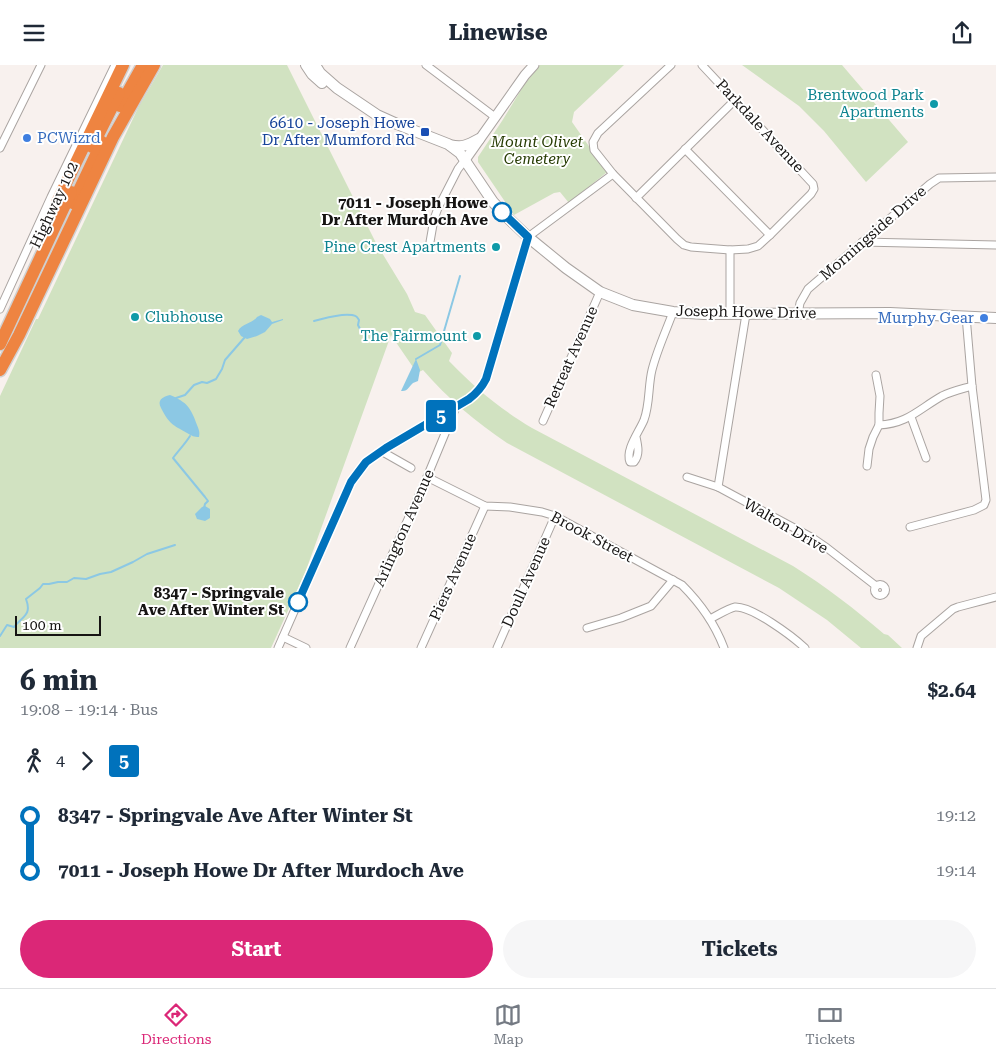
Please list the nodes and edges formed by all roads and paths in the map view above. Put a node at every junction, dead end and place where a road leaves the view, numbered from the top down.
1 (41, 65) edge
2 (115, 65) edge
3 (123, 65) edge
4 (134, 65) edge
5 (143, 65) edge
6 (154, 65) edge
7 (306, 65) edge
8 (315, 65) edge
9 (426, 65) edge
10 (534, 65) edge
11 (672, 65) edge
12 (702, 65) edge
13 (735, 100) junction
14 (495, 117) junction
15 (480, 139) junction
16 (448, 145) junction
17 (0, 148) edge
18 (685, 149) junction
19 (465, 159) junction
20 (613, 174) junction
21 (996, 177) edge
22 (636, 198) junction
23 (770, 235) junction
24 (528, 237) junction
25 (430, 242) dead end
26 (862, 242) junction
27 (996, 245) edge
28 (730, 250) junction
29 (600, 292) junction
30 (0, 309) edge
31 (672, 312) junction
32 (798, 313) junction
33 (730, 314) junction
34 (746, 314) junction
35 (966, 316) junction
36 (996, 318) edge
37 (0, 327) edge
38 (0, 344) edge
39 (0, 362) edge
40 (0, 370) edge
41 (876, 375) dead end
42 (972, 386) junction
43 (456, 407) junction
44 (910, 417) junction
45 (543, 421) dead end
46 (879, 425) junction
47 (636, 437) dead end
48 (381, 451) junction
49 (926, 458) dead end
50 (867, 466) dead end
51 (411, 468) dead end
52 (427, 477) junction
53 (687, 477) dead end
54 (718, 487) junction
55 (485, 506) junction
56 (555, 516) junction
57 (910, 527) dead end
58 (673, 580) junction
59 (876, 587) dead end
60 (995, 598) edge
61 (710, 619) junction
62 (587, 628) dead end
63 (283, 637) junction
64 (278, 648) edge
65 (306, 648) edge
66 (350, 648) edge
67 (421, 648) edge
68 (497, 648) edge
69 (724, 648) edge
70 (805, 648) edge
71 (917, 648) edge

1 - 17 street
2 - 30 street
3 - 37 highway
4 - 38 highway, Highway 102
5 - 39 highway, Highway 102
6 - 40 highway
7 - 19 main road
8 - 16 main road, Joseph Howe Drive
9 - 14 street
10 - 14 street
11 - 20 street
12 - 13 street, Parkdale Avenue
13 - 18 street
13 - 23 street, Parkdale Avenue
14 - 15 street
15 - 16 main road
15 - 19 street
16 - 19 main road, Joseph Howe Drive
18 - 22 street
18 - 23 street
19 - 24 main road, Joseph Howe Drive
19 - 25 street
20 - 22 street
20 - 24 street
21 - 26 street, Morningside Drive
22 - 28 street
23 - 28 street
24 - 29 main road, Joseph Howe Drive
24 - 43 street
26 - 27 street
26 - 32 street, Morningside Drive
28 - 33 street
29 - 31 main road, Joseph Howe Drive
29 - 45 street, Retreat Avenue
31 - 33 main road, Joseph Howe Drive
31 - 47 street
32 - 34 main road, Joseph Howe Drive
32 - 35 main road, Joseph Howe Drive
33 - 34 main road, Joseph Howe Drive
34 - 54 street
35 - 36 main road, Joseph Howe Drive
35 - 42 street
41 - 46 street
42 - 44 street
42 - 57 street
43 - 48 street
43 - 52 street, Arlington Avenue
44 - 46 street
44 - 49 street
46 - 50 street
48 - 51 street
48 - 63 street
52 - 55 street, Brook Street
52 - 66 street, Arlington Avenue
53 - 54 street, Walton Drive
54 - 59 street, Walton Drive
55 - 56 street, Brook Street
55 - 67 street, Piers Avenue
56 - 58 street, Brook Street
56 - 68 street, Doull Avenue
58 - 61 street, Brook Street
58 - 62 street
60 - 71 street
61 - 69 street, Brook Street
61 - 70 street
63 - 64 street
63 - 65 street

